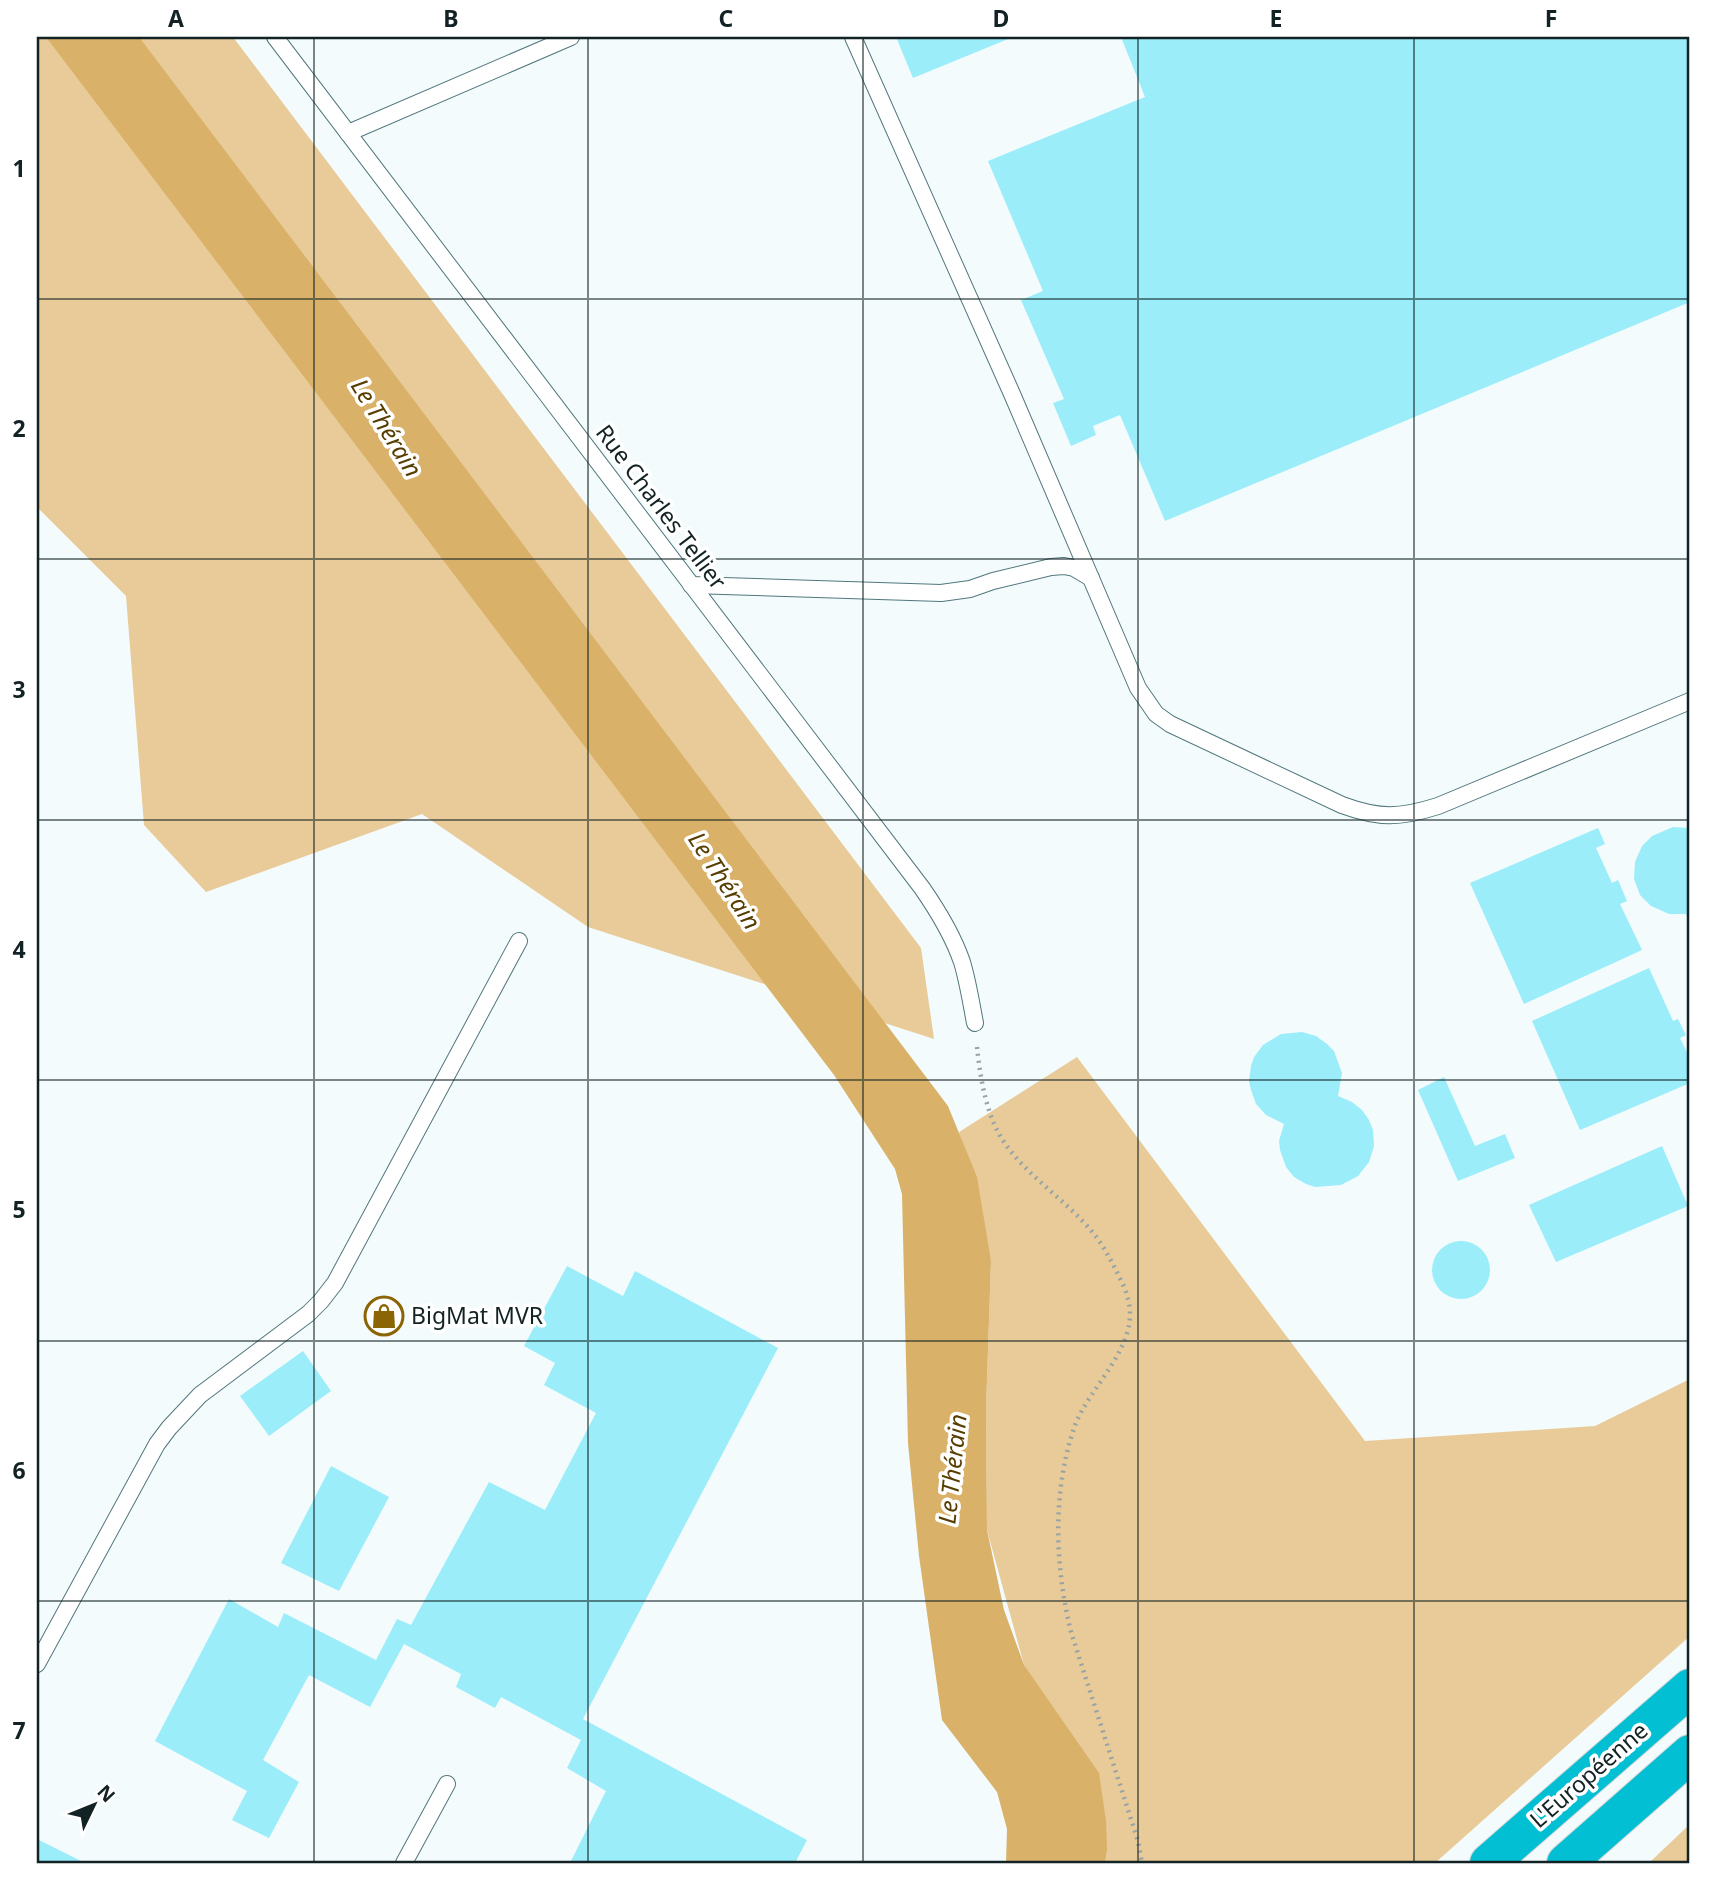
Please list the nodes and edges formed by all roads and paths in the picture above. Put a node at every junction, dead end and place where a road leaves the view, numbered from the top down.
1 (275, 37) edge
2 (571, 37) edge
3 (853, 37) edge
4 (348, 133) junction
5 (1091, 578) junction
6 (691, 585) junction
7 (1690, 701) edge
8 (519, 941) dead end
9 (975, 1023) joint
10 (37, 1664) edge
11 (1690, 1688) edge
12 (1690, 1754) edge
13 (447, 1784) dead end
14 (404, 1863) edge
15 (1142, 1863) edge
16 (1489, 1863) edge
17 (1566, 1863) edge

1 - 4 lane, Rue Charles Tellier
2 - 4 lane
3 - 5 lane
4 - 6 lane, Rue Charles Tellier
5 - 6 lane
5 - 7 lane
6 - 9 lane, Rue Charles Tellier
8 - 10 lane
9 - 15 path
11 - 16 highway, L'Européenne
12 - 17 highway
13 - 14 lane

